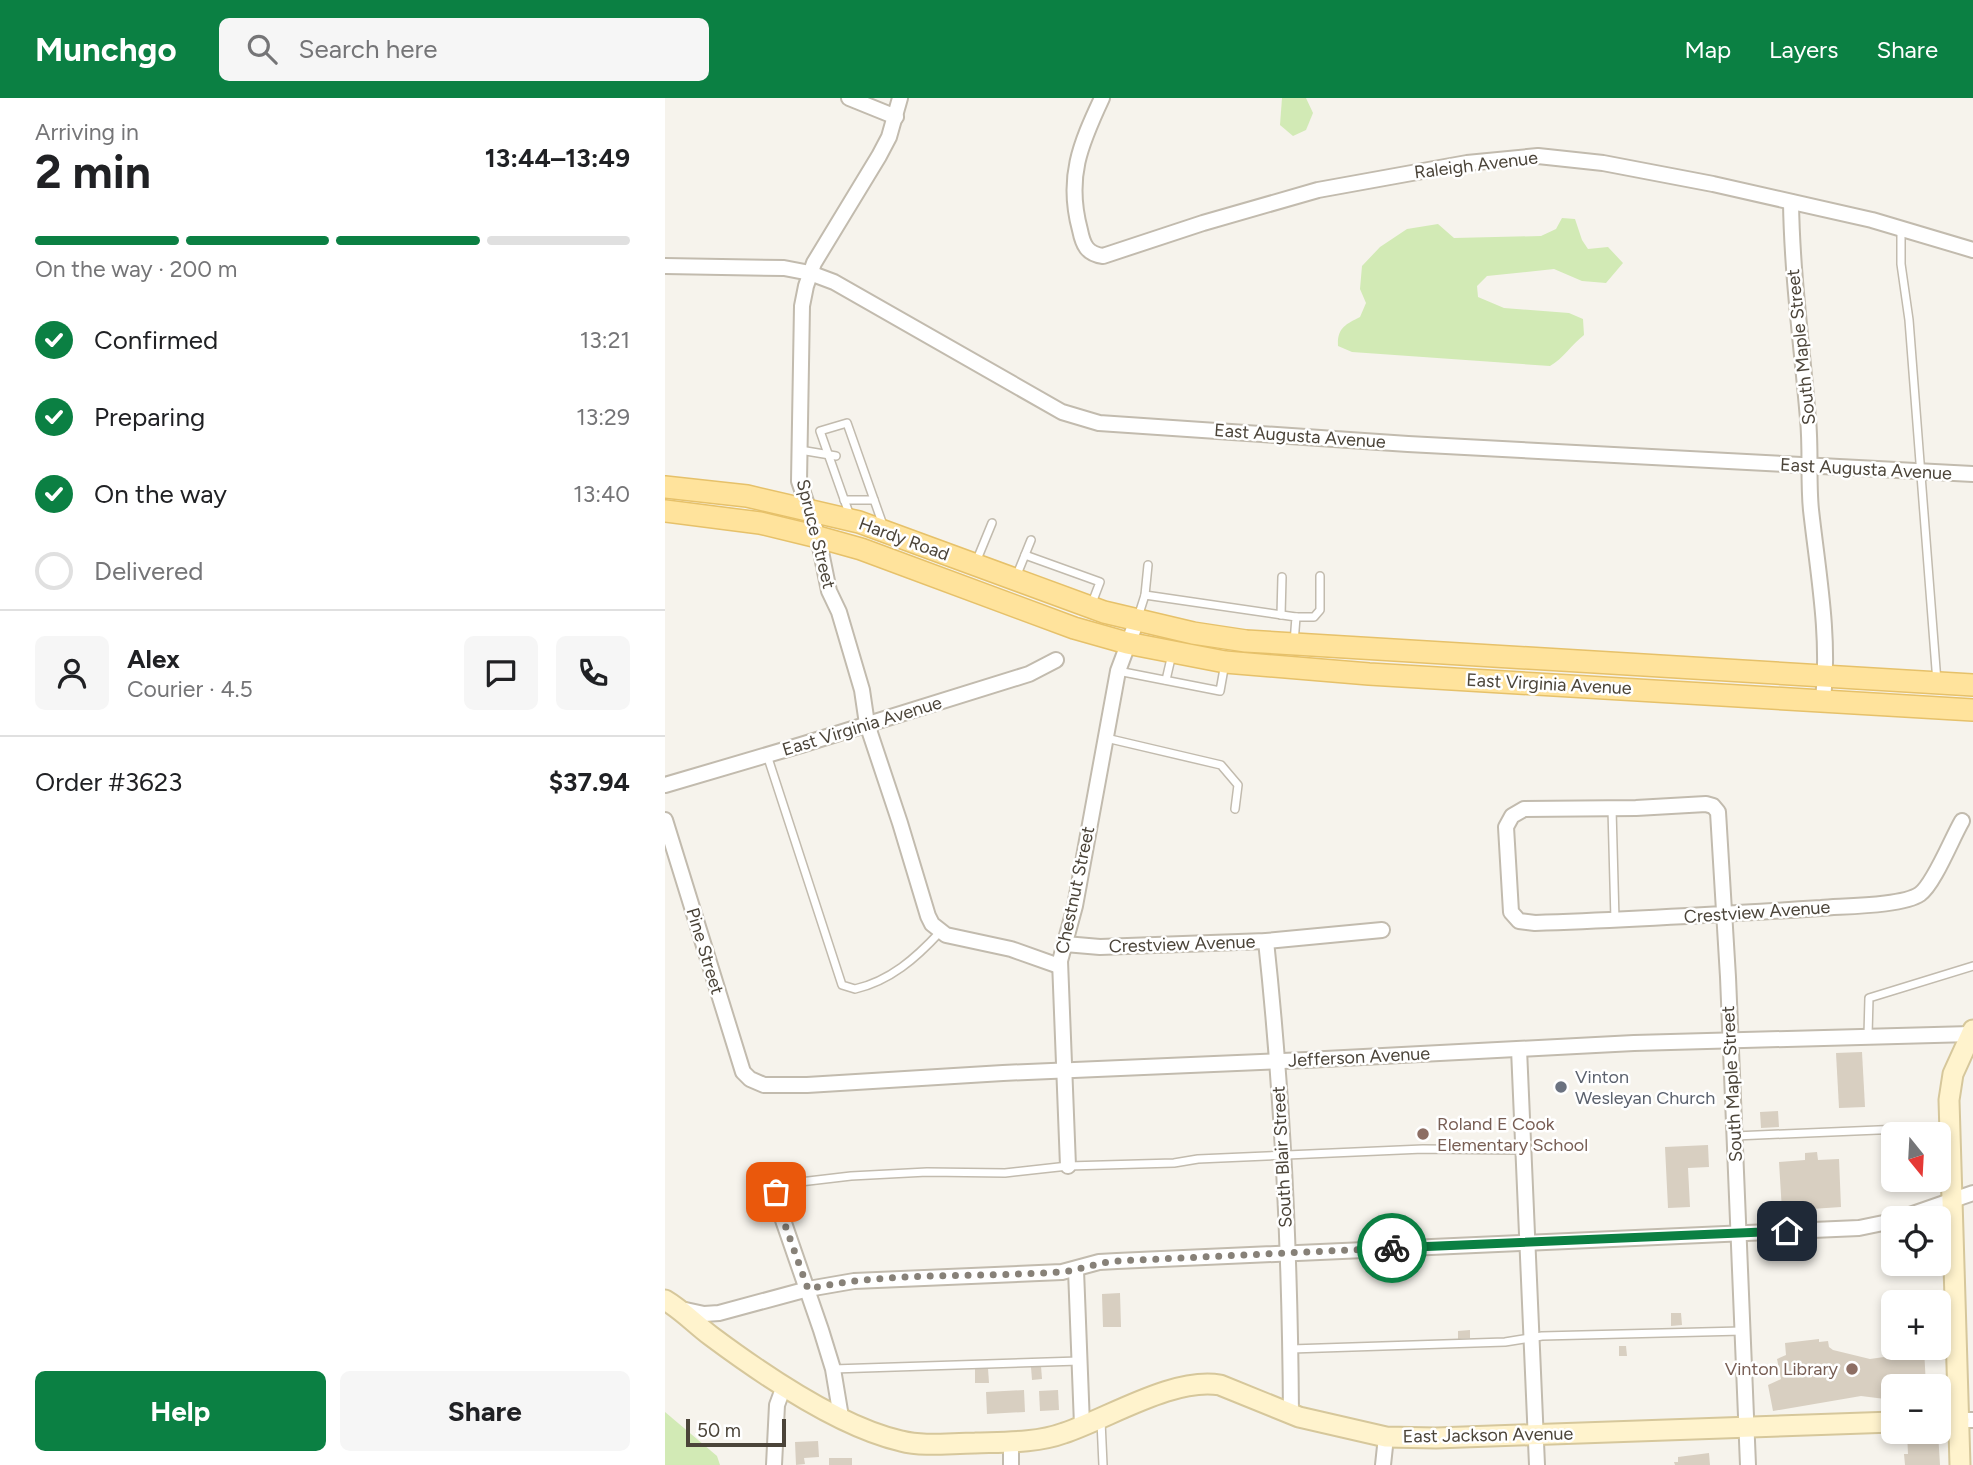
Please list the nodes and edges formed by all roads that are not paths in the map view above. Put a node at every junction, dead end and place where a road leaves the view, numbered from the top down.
1 (849, 98) edge
2 (900, 98) edge
3 (1102, 98) edge
4 (896, 117) junction
5 (1791, 202) junction
6 (1901, 228) junction
7 (1973, 250) edge
8 (665, 266) edge
9 (810, 273) junction
10 (800, 450) junction
11 (832, 456) junction
12 (1809, 466) junction
13 (1920, 471) junction
14 (1973, 474) edge
15 (665, 487) edge
16 (844, 500) junction
17 (874, 500) junction
18 (807, 509) junction
19 (665, 511) edge
20 (852, 520) junction
21 (992, 523) dead end
22 (885, 532) junction
23 (818, 537) junction
24 (1031, 540) dead end
25 (1025, 555) junction
26 (975, 565) junction
27 (1148, 565) dead end
28 (1320, 576) dead end
29 (1282, 577) dead end
30 (1015, 581) junction
31 (1145, 595) junction
32 (1090, 607) junction
33 (1281, 615) junction
34 (1296, 617) junction
35 (1137, 620) junction
36 (1127, 643) junction
37 (1294, 644) junction
38 (1172, 653) junction
39 (1056, 660) dead end
40 (1225, 662) junction
41 (1118, 671) junction
42 (1825, 676) junction
43 (1166, 680) junction
44 (1937, 682) junction
45 (1973, 685) edge
46 (1822, 700) junction
47 (1973, 710) edge
48 (867, 724) junction
49 (1105, 737) junction
50 (767, 755) junction
51 (665, 785) edge
52 (1235, 809) dead end
53 (1612, 809) junction
54 (665, 820) edge
55 (1962, 821) dead end
56 (1724, 915) junction
57 (1615, 921) junction
58 (1382, 930) dead end
59 (940, 932) junction
60 (1266, 942) junction
61 (1065, 944) junction
62 (1059, 966) junction
63 (1973, 966) edge
64 (1972, 1032) edge
65 (1868, 1035) junction
66 (1730, 1040) junction
67 (1519, 1049) junction
68 (1277, 1061) junction
69 (1065, 1070) junction
70 (750, 1079) joint
71 (1950, 1122) edge
72 (1881, 1130) edge
73 (1735, 1136) junction
74 (1523, 1150) junction
75 (1951, 1151) edge
76 (1282, 1155) junction
77 (1068, 1166) junction
78 (776, 1192) joint
79 (1973, 1193) edge
80 (1953, 1200) junction
81 (1936, 1206) edge
82 (1881, 1223) edge
83 (1739, 1233) junction
84 (1527, 1242) junction
85 (1287, 1253) junction
86 (1076, 1270) junction
87 (808, 1289) junction
88 (669, 1305) edge
89 (1742, 1331) junction
90 (1533, 1337) junction
91 (1291, 1349) junction
92 (1079, 1361) junction
93 (833, 1369) junction
94 (784, 1386) junction
95 (1291, 1415) junction
96 (841, 1417) junction
97 (1101, 1417) junction
98 (1957, 1420) edge
99 (1881, 1422) edge
100 (1082, 1425) junction
101 (1747, 1427) junction
102 (1536, 1435) junction
103 (1386, 1437) junction
104 (1010, 1441) junction
105 (774, 1465) edge
106 (1011, 1465) edge
107 (1103, 1465) edge
108 (1383, 1465) edge
109 (1537, 1465) edge
110 (1748, 1465) edge
111 (1960, 1465) edge

1 - 4 street
2 - 4 street, Spruce Street
3 - 5 street, Raleigh Avenue
4 - 9 street, Spruce Street
5 - 6 street, Raleigh Avenue
5 - 12 street, South Maple Street
6 - 7 street, Raleigh Avenue
6 - 13 lane
8 - 9 street, East Augusta Avenue
9 - 10 street, Spruce Street
9 - 12 street, East Augusta Avenue
10 - 11 lane
10 - 18 street, Spruce Street
11 - 16 lane
11 - 17 lane
12 - 13 street, East Augusta Avenue
12 - 42 street, South Maple Street
13 - 14 street, East Augusta Avenue
13 - 44 lane
15 - 18 main road, Hardy Road
16 - 17 lane
16 - 20 lane
17 - 22 lane
18 - 20 main road, Hardy Road
18 - 23 street, Spruce Street
19 - 23 main road, Hardy Road
20 - 22 main road, Hardy Road
21 - 26 lane
22 - 26 main road, Hardy Road
23 - 36 main road, Hardy Road
23 - 48 street, Spruce Street
24 - 25 lane
25 - 30 lane
25 - 32 lane
26 - 30 main road, Hardy Road
27 - 31 lane
28 - 34 lane
29 - 33 lane
30 - 32 main road, Hardy Road
31 - 33 lane
31 - 35 lane
32 - 35 main road, Hardy Road
33 - 34 lane
34 - 37 lane
35 - 36 street, Chestnut Street
35 - 37 main road, East Virginia Avenue
36 - 38 main road, East Virginia Avenue
36 - 41 street, Chestnut Street
37 - 42 main road, East Virginia Avenue
38 - 40 main road, East Virginia Avenue
38 - 43 lane
39 - 48 street, East Virginia Avenue
40 - 43 lane
40 - 46 main road, East Virginia Avenue
41 - 43 lane
41 - 49 street, Chestnut Street
42 - 44 main road, East Virginia Avenue
42 - 46 street, South Maple Street
44 - 45 main road, East Virginia Avenue
46 - 47 main road, East Virginia Avenue
48 - 50 street, East Virginia Avenue
48 - 59 street, Spruce Street
49 - 52 lane
49 - 61 street, Chestnut Street
50 - 51 street, East Virginia Avenue
50 - 59 lane
53 - 56 street, South Maple Street
53 - 57 lane
53 - 57 street, Crestview Avenue
54 - 70 street, Pine Street
55 - 56 street, Crestview Avenue
56 - 57 street, Crestview Avenue
56 - 66 street, South Maple Street
58 - 60 street, Crestview Avenue
59 - 62 street
60 - 61 street, Crestview Avenue
60 - 68 street, South Blair Street
61 - 62 street, Chestnut Street
62 - 69 street, Chestnut Street
63 - 65 lane
64 - 65 street, Jefferson Avenue
64 - 71 street
65 - 66 street, Jefferson Avenue
66 - 67 street, Jefferson Avenue
66 - 73 street, South Maple Street
67 - 68 street, Jefferson Avenue
67 - 74 street
68 - 69 street, Jefferson Avenue
68 - 76 street, South Blair Street
69 - 70 street, Jefferson Avenue
69 - 77 street, Chestnut Street
72 - 73 lane
73 - 83 street, South Maple Street
74 - 76 lane
74 - 84 street
75 - 80 street
76 - 77 lane
76 - 85 street, South Blair Street
77 - 78 lane
78 - 87 street
79 - 80 street
80 - 81 street
80 - 98 street
82 - 83 street
83 - 84 street
83 - 89 street, South Maple Street
84 - 85 street
84 - 90 street
85 - 86 street
85 - 91 street, South Blair Street
86 - 87 street
86 - 92 street
87 - 88 street
87 - 93 street
88 - 94 street, East Jackson Avenue
89 - 90 lane
89 - 101 street, South Maple Street
90 - 91 lane
90 - 102 street
91 - 95 street, South Blair Street
92 - 93 lane
92 - 100 street
93 - 96 street
94 - 96 street, East Jackson Avenue
94 - 105 street
95 - 97 street, East Jackson Avenue
95 - 103 street, East Jackson Avenue
96 - 104 street, East Jackson Avenue
97 - 100 street, East Jackson Avenue
97 - 107 lane
98 - 111 street
99 - 101 street, East Jackson Avenue
100 - 104 street, East Jackson Avenue
101 - 102 street, East Jackson Avenue
101 - 110 street, South Maple Street
102 - 103 street, East Jackson Avenue
102 - 109 street
103 - 108 street
104 - 106 street

